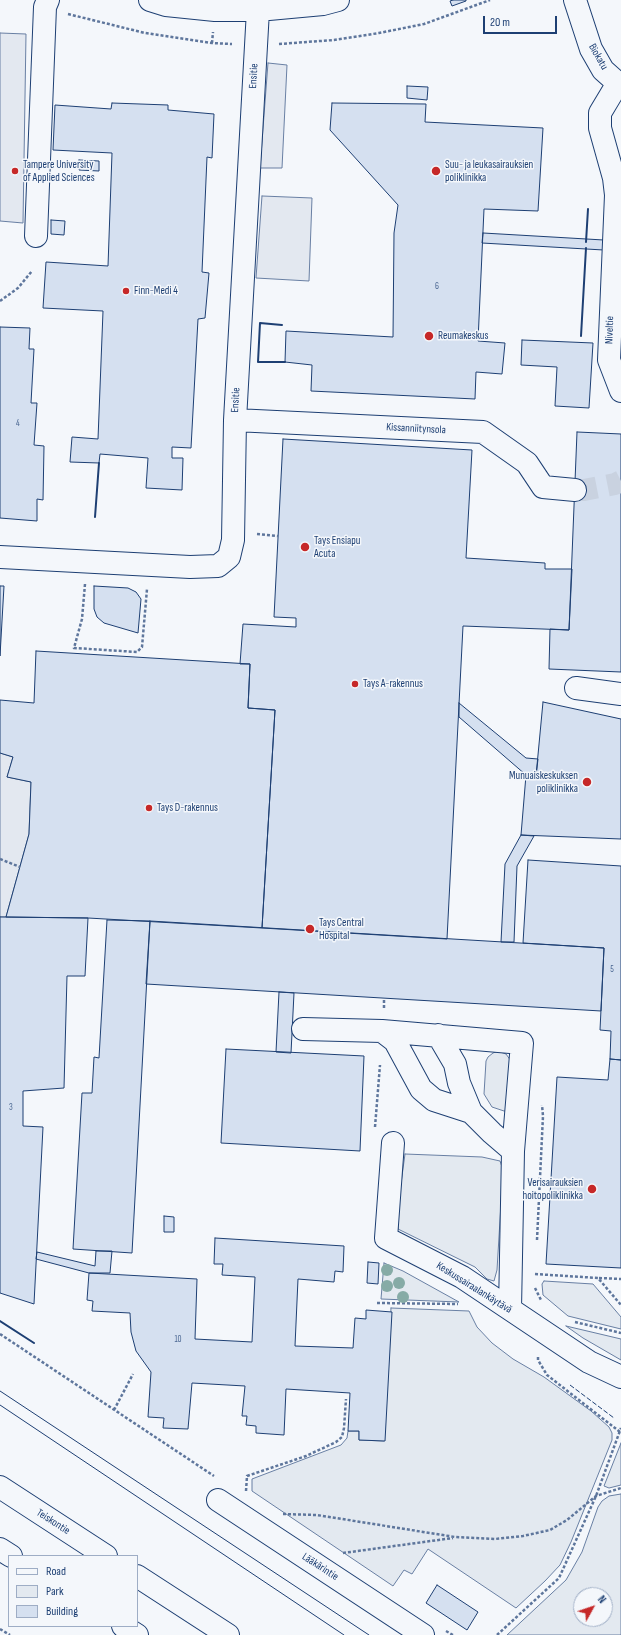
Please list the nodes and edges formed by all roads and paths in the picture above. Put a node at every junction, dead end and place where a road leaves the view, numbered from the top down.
1 (48, 0) edge
2 (150, 0) edge
3 (338, 0) edge
4 (575, 0) edge
5 (258, 10) junction
6 (620, 84) edge
7 (36, 236) dead end
8 (32, 271) dead end
9 (0, 301) edge
10 (621, 391) edge
11 (235, 420) junction
12 (575, 490) tunnel mouth
13 (0, 557) edge
14 (86, 561) junction
15 (147, 584) dead end
16 (576, 688) dead end
17 (621, 694) edge
18 (0, 859) edge
19 (20, 868) dead end
20 (384, 998) dead end
21 (303, 1029) dead end
22 (382, 1031) junction
23 (438, 1036) junction
24 (542, 1101) dead end
25 (471, 1112) junction
26 (375, 1131) dead end
27 (393, 1143) dead end
28 (513, 1151) junction
29 (537, 1242) dead end
30 (536, 1266) dead end
31 (535, 1274) junction
32 (598, 1278) junction
33 (621, 1279) edge
34 (377, 1303) dead end
35 (462, 1304) dead end
36 (546, 1304) dead end
37 (621, 1305) edge
38 (510, 1310) junction
39 (568, 1321) dead end
40 (537, 1327) junction
41 (621, 1333) edge
42 (0, 1334) edge
43 (133, 1374) dead end
44 (621, 1377) edge
45 (346, 1399) dead end
46 (114, 1410) junction
47 (621, 1431) edge
48 (198, 1465) dead end
49 (0, 1487) edge
50 (621, 1488) edge
51 (596, 1496) junction
52 (246, 1498) dead end
53 (218, 1500) dead end
54 (278, 1514) dead end
55 (457, 1537) junction
56 (0, 1549) edge
57 (340, 1553) dead end
58 (9, 1555) edge
59 (104, 1555) edge
60 (138, 1577) edge
61 (125, 1627) edge
62 (0, 1629) edge
63 (10, 1635) edge
64 (137, 1635) edge
65 (228, 1635) edge
66 (423, 1635) edge
67 (497, 1635) edge

1 - 7 main road
2 - 5 main road
3 - 5 main road
4 - 6 main road, Biokatu
5 - 11 main road, Ensitie
6 - 10 main road, Niveltie
8 - 9 path
11 - 12 main road, Kissanniitynsola
11 - 14 main road, Ensitie
13 - 14 main road, Ensitie
14 - 15 path
16 - 17 main road
18 - 19 path
20 - 22 path
21 - 22 main road
22 - 23 main road
22 - 25 main road
22 - 26 path
23 - 25 main road
23 - 28 main road
24 - 29 path
25 - 28 main road
27 - 38 main road, Keskussairaalankäytävä
28 - 38 main road
30 - 31 path
31 - 32 path
31 - 36 path
32 - 33 path
32 - 37 path
34 - 35 path
38 - 40 main road, Keskussairaalankäytävä
39 - 41 path
40 - 44 main road, Keskussairaalankäytävä
40 - 47 path
42 - 46 path
43 - 46 path
45 - 52 path
46 - 48 path
47 - 51 path
49 - 59 main road, Teiskontie
50 - 51 path
51 - 55 path
51 - 67 path
53 - 66 main road, Lääkärintie
54 - 55 path
55 - 57 path
56 - 58 main road
60 - 65 main road
61 - 64 main road
62 - 63 path

